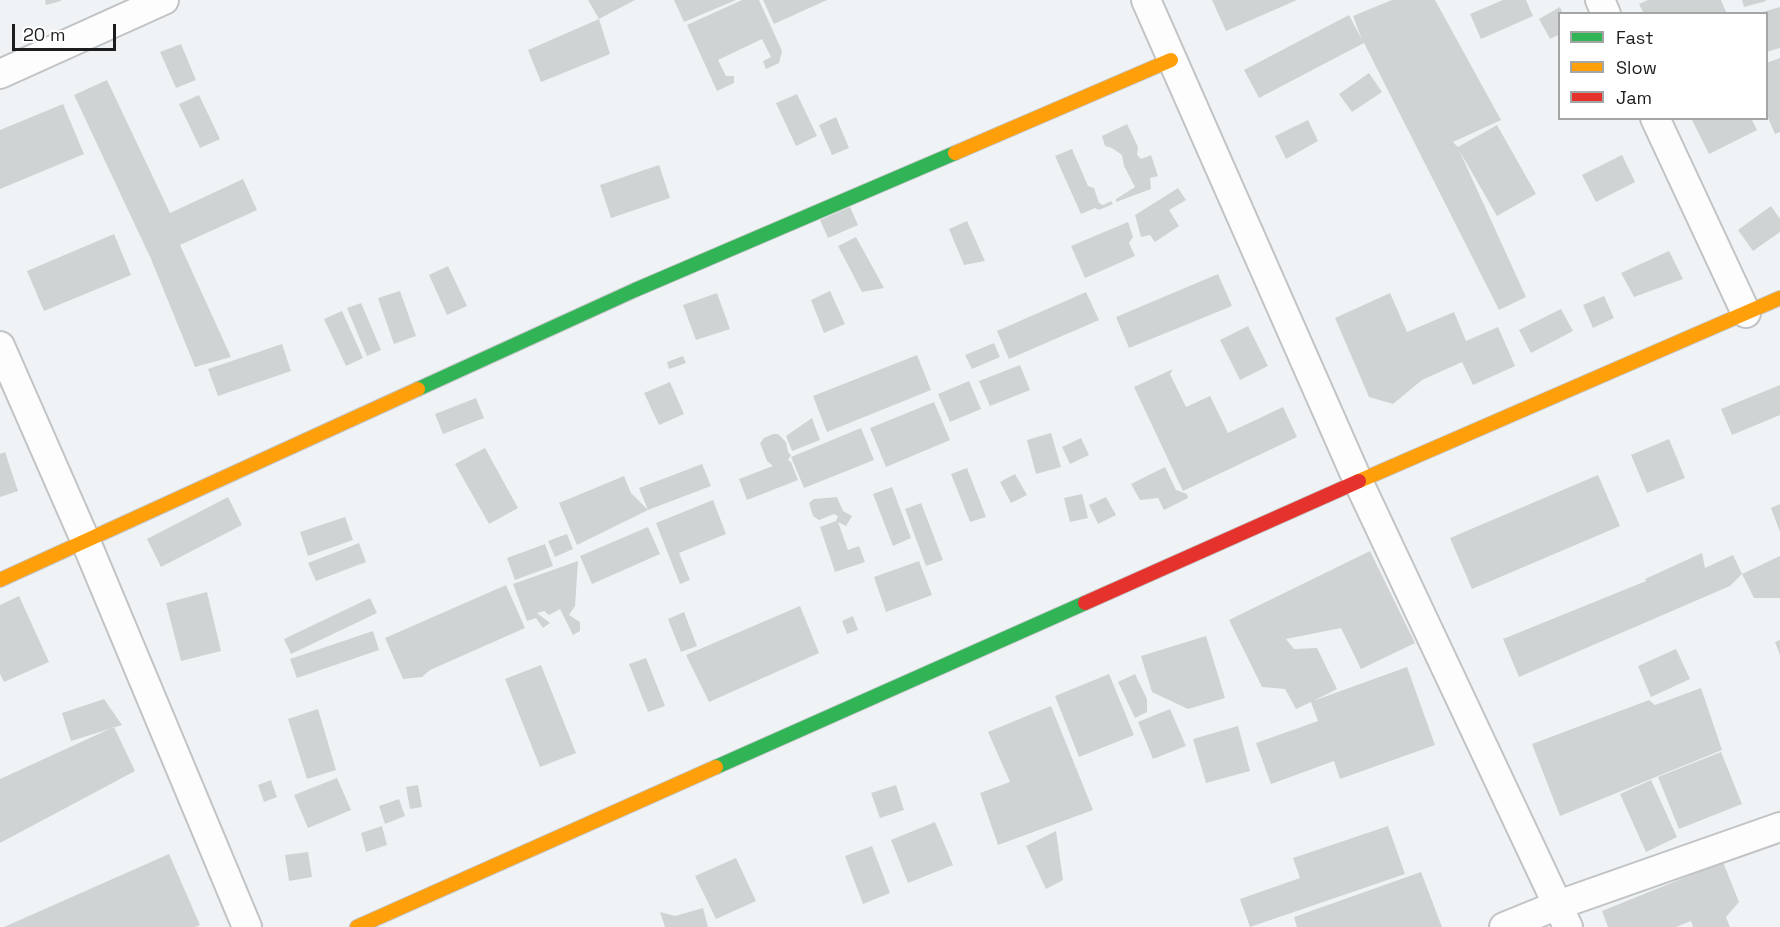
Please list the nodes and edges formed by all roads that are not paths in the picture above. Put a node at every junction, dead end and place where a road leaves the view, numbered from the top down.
1 (164, 0) edge
2 (1146, 0) edge
3 (1171, 60) junction
4 (0, 74) edge
5 (1656, 120) edge
6 (1780, 298) edge
7 (1746, 313) junction
8 (0, 346) edge
9 (1358, 481) junction
10 (86, 542) junction
11 (0, 580) edge
12 (1780, 827) edge
13 (1563, 916) edge
14 (247, 927) edge
15 (357, 927) edge
16 (1504, 927) edge

1 - 4 street
2 - 3 street
3 - 9 street
3 - 10 street
5 - 7 street
6 - 7 street
7 - 9 street
8 - 10 street
9 - 13 street
9 - 15 street
10 - 11 street
10 - 14 street
12 - 13 street
13 - 16 street

